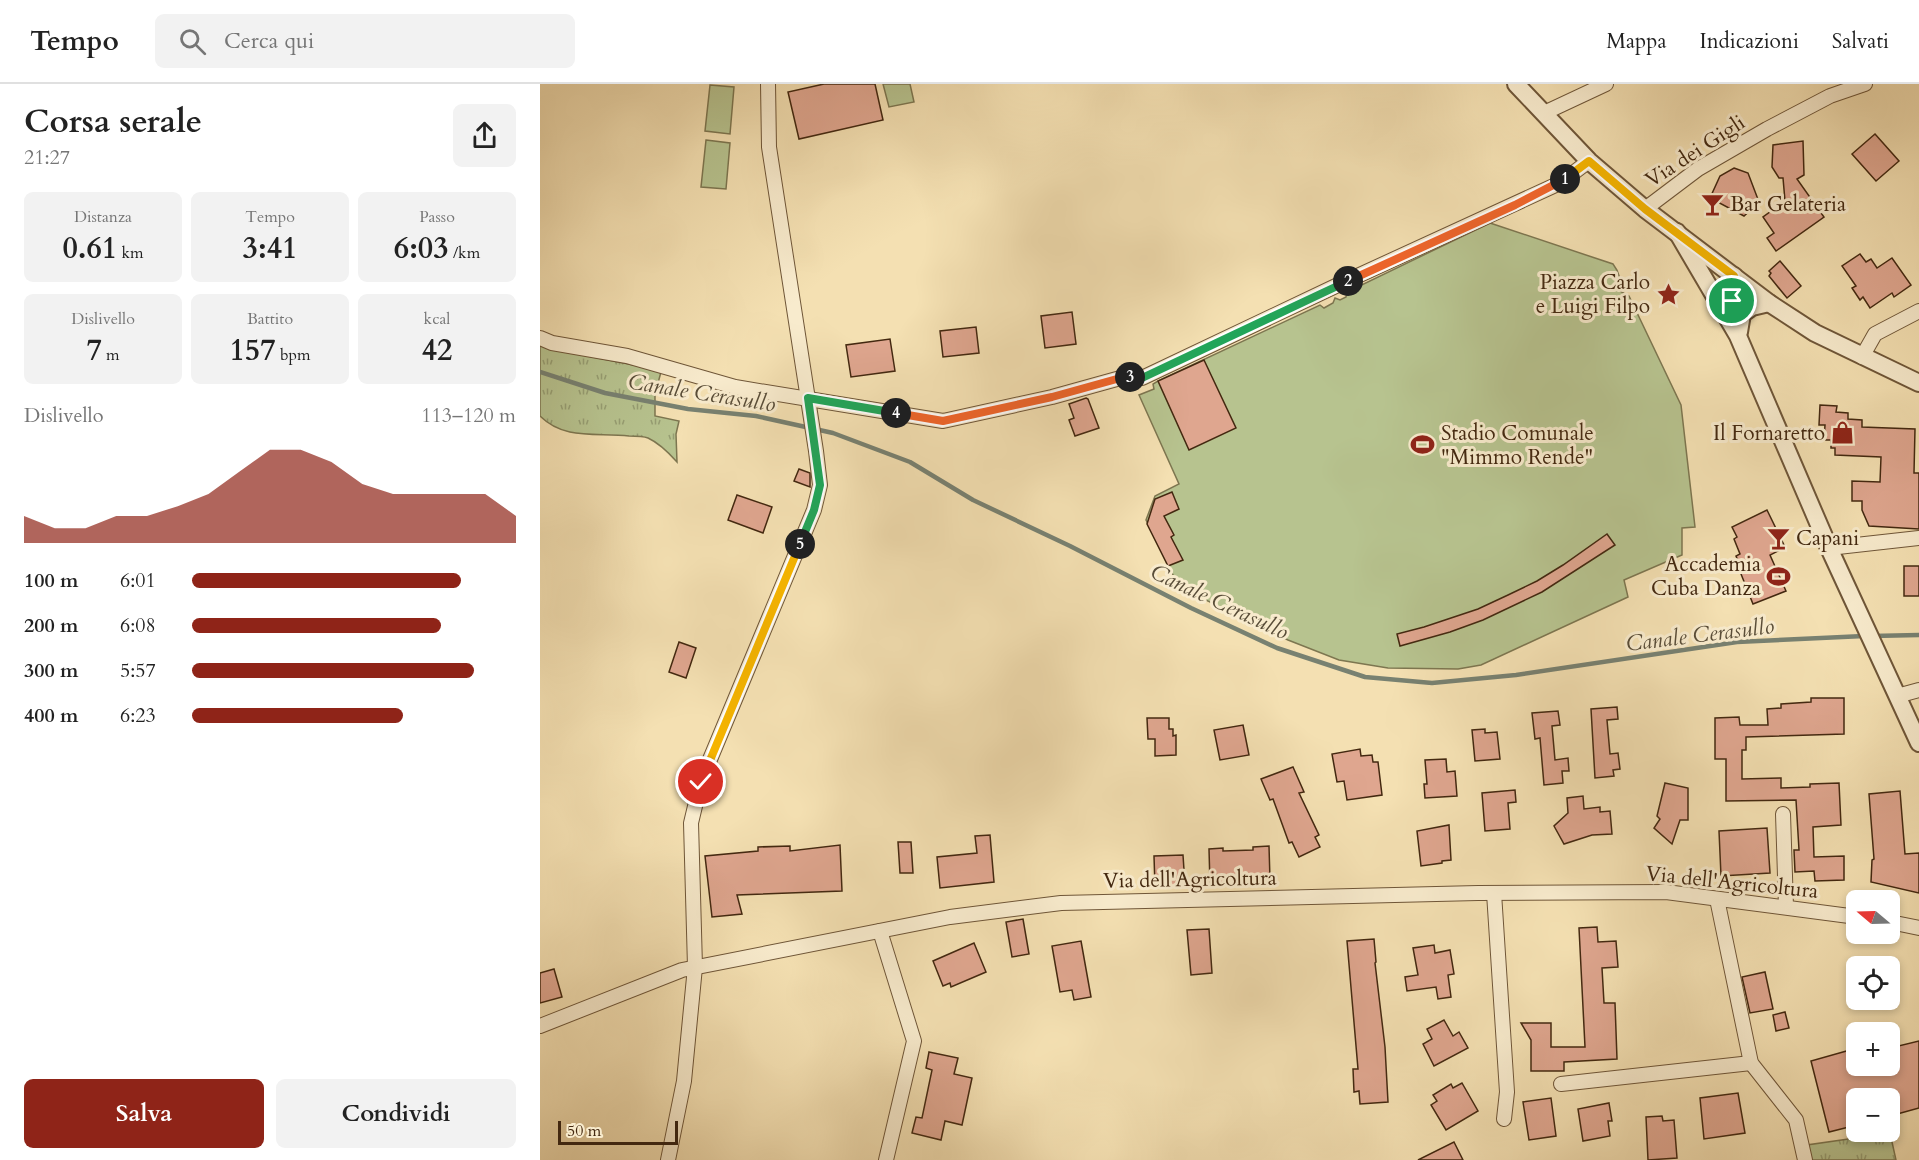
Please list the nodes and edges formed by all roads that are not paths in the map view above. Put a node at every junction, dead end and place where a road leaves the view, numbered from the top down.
1 (768, 84) edge
2 (1516, 84) edge
3 (1606, 84) edge
4 (1865, 84) edge
5 (1544, 113) junction
6 (1589, 161) junction
7 (1645, 209) junction
8 (1677, 232) junction
9 (1734, 276) junction
10 (1714, 297) junction
11 (1769, 303) junction
12 (1919, 311) edge
13 (1738, 336) junction
14 (540, 338) edge
15 (1862, 357) junction
16 (1919, 383) edge
17 (808, 398) junction
18 (1919, 538) edge
19 (1829, 548) junction
20 (1919, 690) edge
21 (1897, 696) junction
22 (1919, 743) edge
23 (1783, 814) dead end
24 (1494, 893) junction
25 (1717, 898) junction
26 (1786, 907) junction
27 (1846, 916) edge
28 (1900, 923) edge
29 (1919, 923) edge
30 (1900, 924) edge
31 (1919, 928) edge
32 (880, 931) junction
33 (695, 967) junction
34 (540, 1026) edge
35 (1751, 1063) junction
36 (1561, 1084) dead end
37 (1504, 1119) dead end
38 (668, 1160) edge
39 (886, 1160) edge
40 (1805, 1160) edge

1 - 17 street
2 - 5 street
3 - 5 street
4 - 7 street, Via dei Gigli
5 - 6 street
6 - 7 street
6 - 17 street
7 - 8 street
8 - 9 street
8 - 10 street
9 - 10 street
9 - 11 street
9 - 13 street
10 - 13 street
11 - 13 street
11 - 15 street
12 - 15 street
13 - 19 street
14 - 17 street
15 - 16 street
17 - 33 street
18 - 19 street
19 - 21 street
20 - 21 street
21 - 22 street
23 - 26 street
24 - 25 street, Via dell'Agricoltura
24 - 32 street, Via dell'Agricoltura
24 - 37 street
25 - 26 street, Via dell'Agricoltura
25 - 35 street
26 - 27 street, Via dell'Agricoltura
28 - 29 street
30 - 31 street
32 - 33 street, Via dell'Agricoltura
32 - 39 street
33 - 34 street, Via dell'Agricoltura
33 - 38 street
35 - 36 street
35 - 40 street

